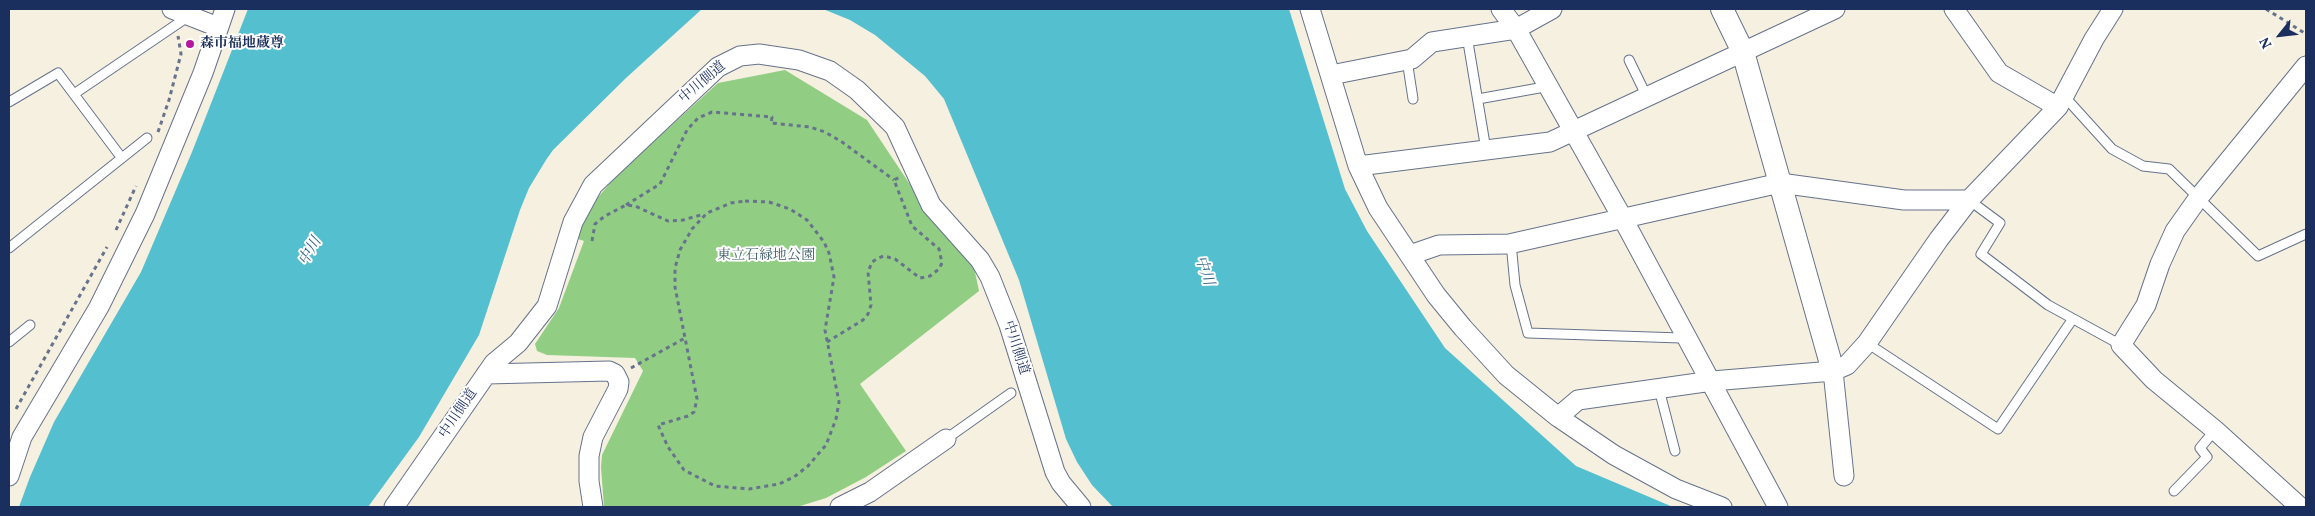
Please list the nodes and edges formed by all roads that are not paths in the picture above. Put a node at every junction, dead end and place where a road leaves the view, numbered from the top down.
1 (225, 9) edge
2 (1310, 9) edge
3 (1501, 9) edge
4 (1552, 9) edge
5 (1722, 9) edge
6 (1835, 9) edge
7 (1954, 9) edge
8 (2113, 9) edge
9 (179, 17) edge
10 (218, 27) junction
11 (1516, 29) junction
12 (1467, 36) junction
13 (1743, 52) junction
14 (1407, 60) junction
15 (1629, 60) dead end
16 (2306, 66) edge
17 (1331, 75) junction
18 (1547, 84) junction
19 (74, 94) junction
20 (1647, 97) junction
21 (1413, 99) dead end
22 (1478, 99) junction
23 (9, 102) edge
24 (2061, 102) junction
25 (1574, 132) junction
26 (151, 138) road end
27 (1486, 150) junction
28 (121, 157) junction
29 (1358, 166) junction
30 (1780, 183) junction
31 (2199, 197) junction
32 (1969, 200) junction
33 (1623, 219) junction
34 (2306, 234) edge
35 (1510, 243) junction
36 (9, 248) edge
37 (1410, 255) junction
38 (2072, 320) junction
39 (30, 325) dead end
40 (1686, 336) junction
41 (9, 342) edge
42 (518, 343) junction
43 (1867, 343) junction
44 (2121, 345) junction
45 (543, 371) junction
46 (1833, 371) junction
47 (486, 374) junction
48 (1712, 382) junction
49 (1659, 389) junction
50 (1011, 393) dead end
51 (1558, 417) junction
52 (2215, 430) junction
53 (946, 439) joint
54 (1675, 451) dead end
55 (9, 476) edge
56 (1844, 476) dead end
57 (2174, 490) dead end
58 (399, 505) edge
59 (593, 507) edge
60 (840, 507) edge
61 (1081, 507) edge
62 (1722, 507) edge
63 (1778, 507) edge
64 (2300, 507) edge

1 - 10 street
2 - 17 street
3 - 11 street
4 - 11 street
5 - 13 street
6 - 13 street
7 - 24 street
8 - 24 street
9 - 10 street
9 - 19 lane
10 - 55 street
11 - 12 street
11 - 18 street
12 - 14 street
12 - 22 lane
13 - 20 street
13 - 30 street
14 - 17 street
14 - 21 lane
15 - 20 lane
16 - 31 street
17 - 29 street
18 - 22 lane
18 - 25 street
19 - 23 lane
19 - 28 lane
20 - 25 street
22 - 27 lane
24 - 31 lane
24 - 32 street
25 - 27 street
25 - 33 street
26 - 28 lane
27 - 29 street
28 - 36 lane
29 - 37 street
30 - 32 street
30 - 33 street
30 - 46 street
31 - 34 lane
31 - 44 street
32 - 38 lane
32 - 43 street
33 - 35 street
33 - 40 street
35 - 37 street
35 - 40 lane
37 - 51 street
38 - 43 lane
38 - 44 lane
39 - 41 lane
40 - 48 street
42 - 45 street
42 - 47 street, 中川側道
42 - 61 street, 中川側道
43 - 46 street
44 - 52 street
45 - 47 street
45 - 59 street
46 - 48 street
46 - 56 street
47 - 58 street, 中川側道
48 - 49 street
48 - 63 street
49 - 51 street
49 - 54 lane
50 - 53 lane
51 - 62 street
52 - 57 lane
52 - 64 street
53 - 60 street

